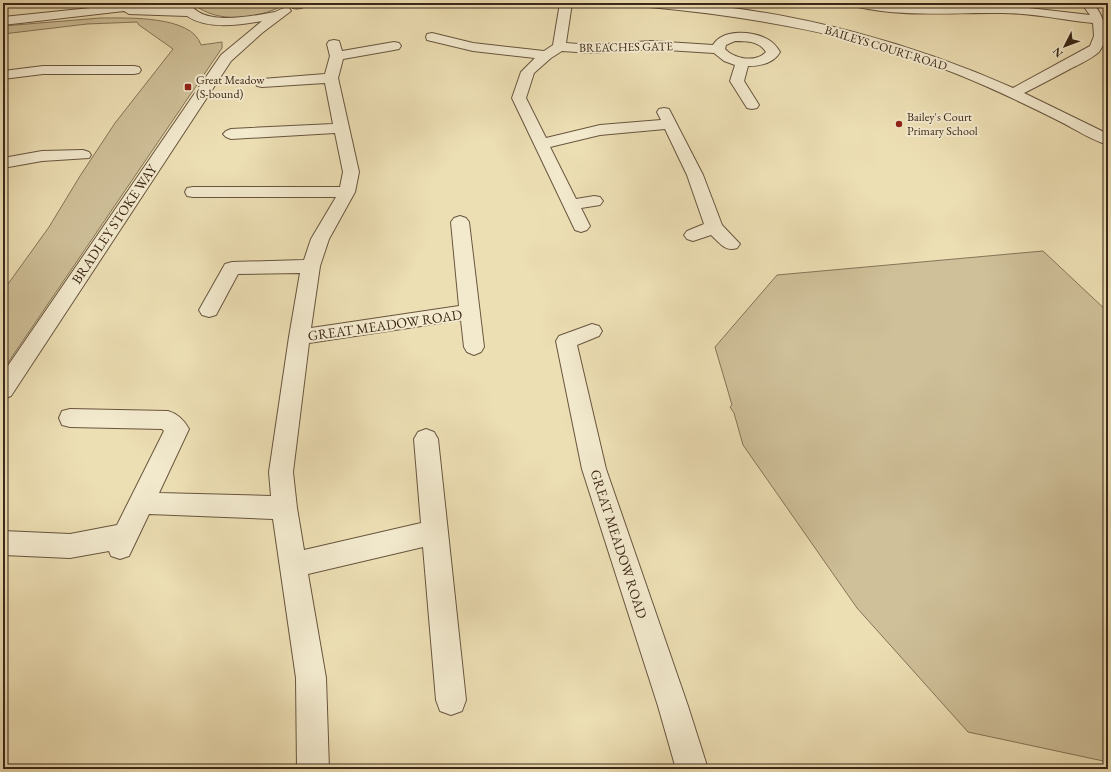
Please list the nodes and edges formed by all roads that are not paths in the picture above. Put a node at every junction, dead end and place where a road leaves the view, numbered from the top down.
1 (146, 3) edge
2 (566, 3) edge
3 (650, 3) edge
4 (858, 3) edge
5 (296, 5) edge
6 (692, 5) edge
7 (915, 6) edge
8 (187, 8) edge
9 (110, 10) junction
10 (1097, 11) edge
11 (3, 21) edge
12 (216, 21) junction
13 (469, 35) dead end
14 (432, 37) dead end
15 (457, 44) junction
16 (394, 46) dead end
17 (559, 47) junction
18 (718, 49) junction
19 (1102, 51) edge
20 (546, 55) junction
21 (226, 58) junction
22 (743, 62) junction
23 (91, 70) junction
24 (128, 70) dead end
25 (3, 74) edge
26 (331, 78) junction
27 (80, 83) dead end
28 (262, 83) dead end
29 (1014, 93) junction
30 (752, 105) dead end
31 (342, 128) junction
32 (231, 134) dead end
33 (1108, 140) edge
34 (542, 144) junction
35 (83, 155) dead end
36 (3, 163) edge
37 (193, 192) dead end
38 (347, 192) junction
39 (594, 201) dead end
40 (571, 206) junction
41 (460, 222) dead end
42 (581, 226) dead end
43 (714, 227) junction
44 (693, 235) dead end
45 (731, 244) dead end
46 (311, 266) junction
47 (209, 310) dead end
48 (470, 312) junction
49 (592, 331) dead end
50 (299, 337) junction
51 (474, 347) dead end
52 (3, 390) edge
53 (70, 418) dead end
54 (426, 439) dead end
55 (140, 503) junction
56 (284, 508) junction
57 (435, 532) junction
58 (3, 543) edge
59 (292, 565) junction
60 (451, 700) dead end
61 (313, 769) edge
62 (692, 769) edge

1 - 9 street
2 - 17 street, BREACHES GATE
3 - 6 street, BAILEYS COURT ROAD
4 - 7 street
5 - 12 street
5 - 21 street, BRADLEY STOKE WAY
6 - 29 street, BAILEYS COURT ROAD
7 - 10 street
8 - 9 street
8 - 12 street
9 - 11 street
10 - 19 street
12 - 21 street
13 - 15 street
14 - 15 street
15 - 20 street
16 - 26 street, GREAT MEADOW ROAD
17 - 18 street, BREACHES GATE
17 - 20 street, BREACHES GATE
18 - 22 street
18 - 22 street
19 - 29 street
20 - 34 street, BREACHES GATE
21 - 52 street, BRADLEY STOKE WAY
22 - 30 street
23 - 24 street
23 - 25 street
23 - 27 street
26 - 28 street
26 - 31 street, GREAT MEADOW ROAD
29 - 33 street, BAILEYS COURT ROAD
31 - 32 street
31 - 38 street, GREAT MEADOW ROAD
34 - 40 street, BREACHES GATE
34 - 43 street
35 - 36 street
37 - 38 street
38 - 46 street, GREAT MEADOW ROAD
39 - 40 street
40 - 42 street, BREACHES GATE
41 - 48 street, GREAT MEADOW ROAD
43 - 44 street
43 - 45 street
46 - 47 street
46 - 50 street, GREAT MEADOW ROAD
48 - 50 street, GREAT MEADOW ROAD
48 - 51 street, GREAT MEADOW ROAD
49 - 62 street, GREAT MEADOW ROAD
50 - 56 street, GREAT MEADOW ROAD
53 - 55 street
54 - 57 street
55 - 56 street
55 - 58 street
56 - 59 street, GREAT MEADOW ROAD
57 - 59 street
57 - 60 street
59 - 61 street, GREAT MEADOW ROAD

